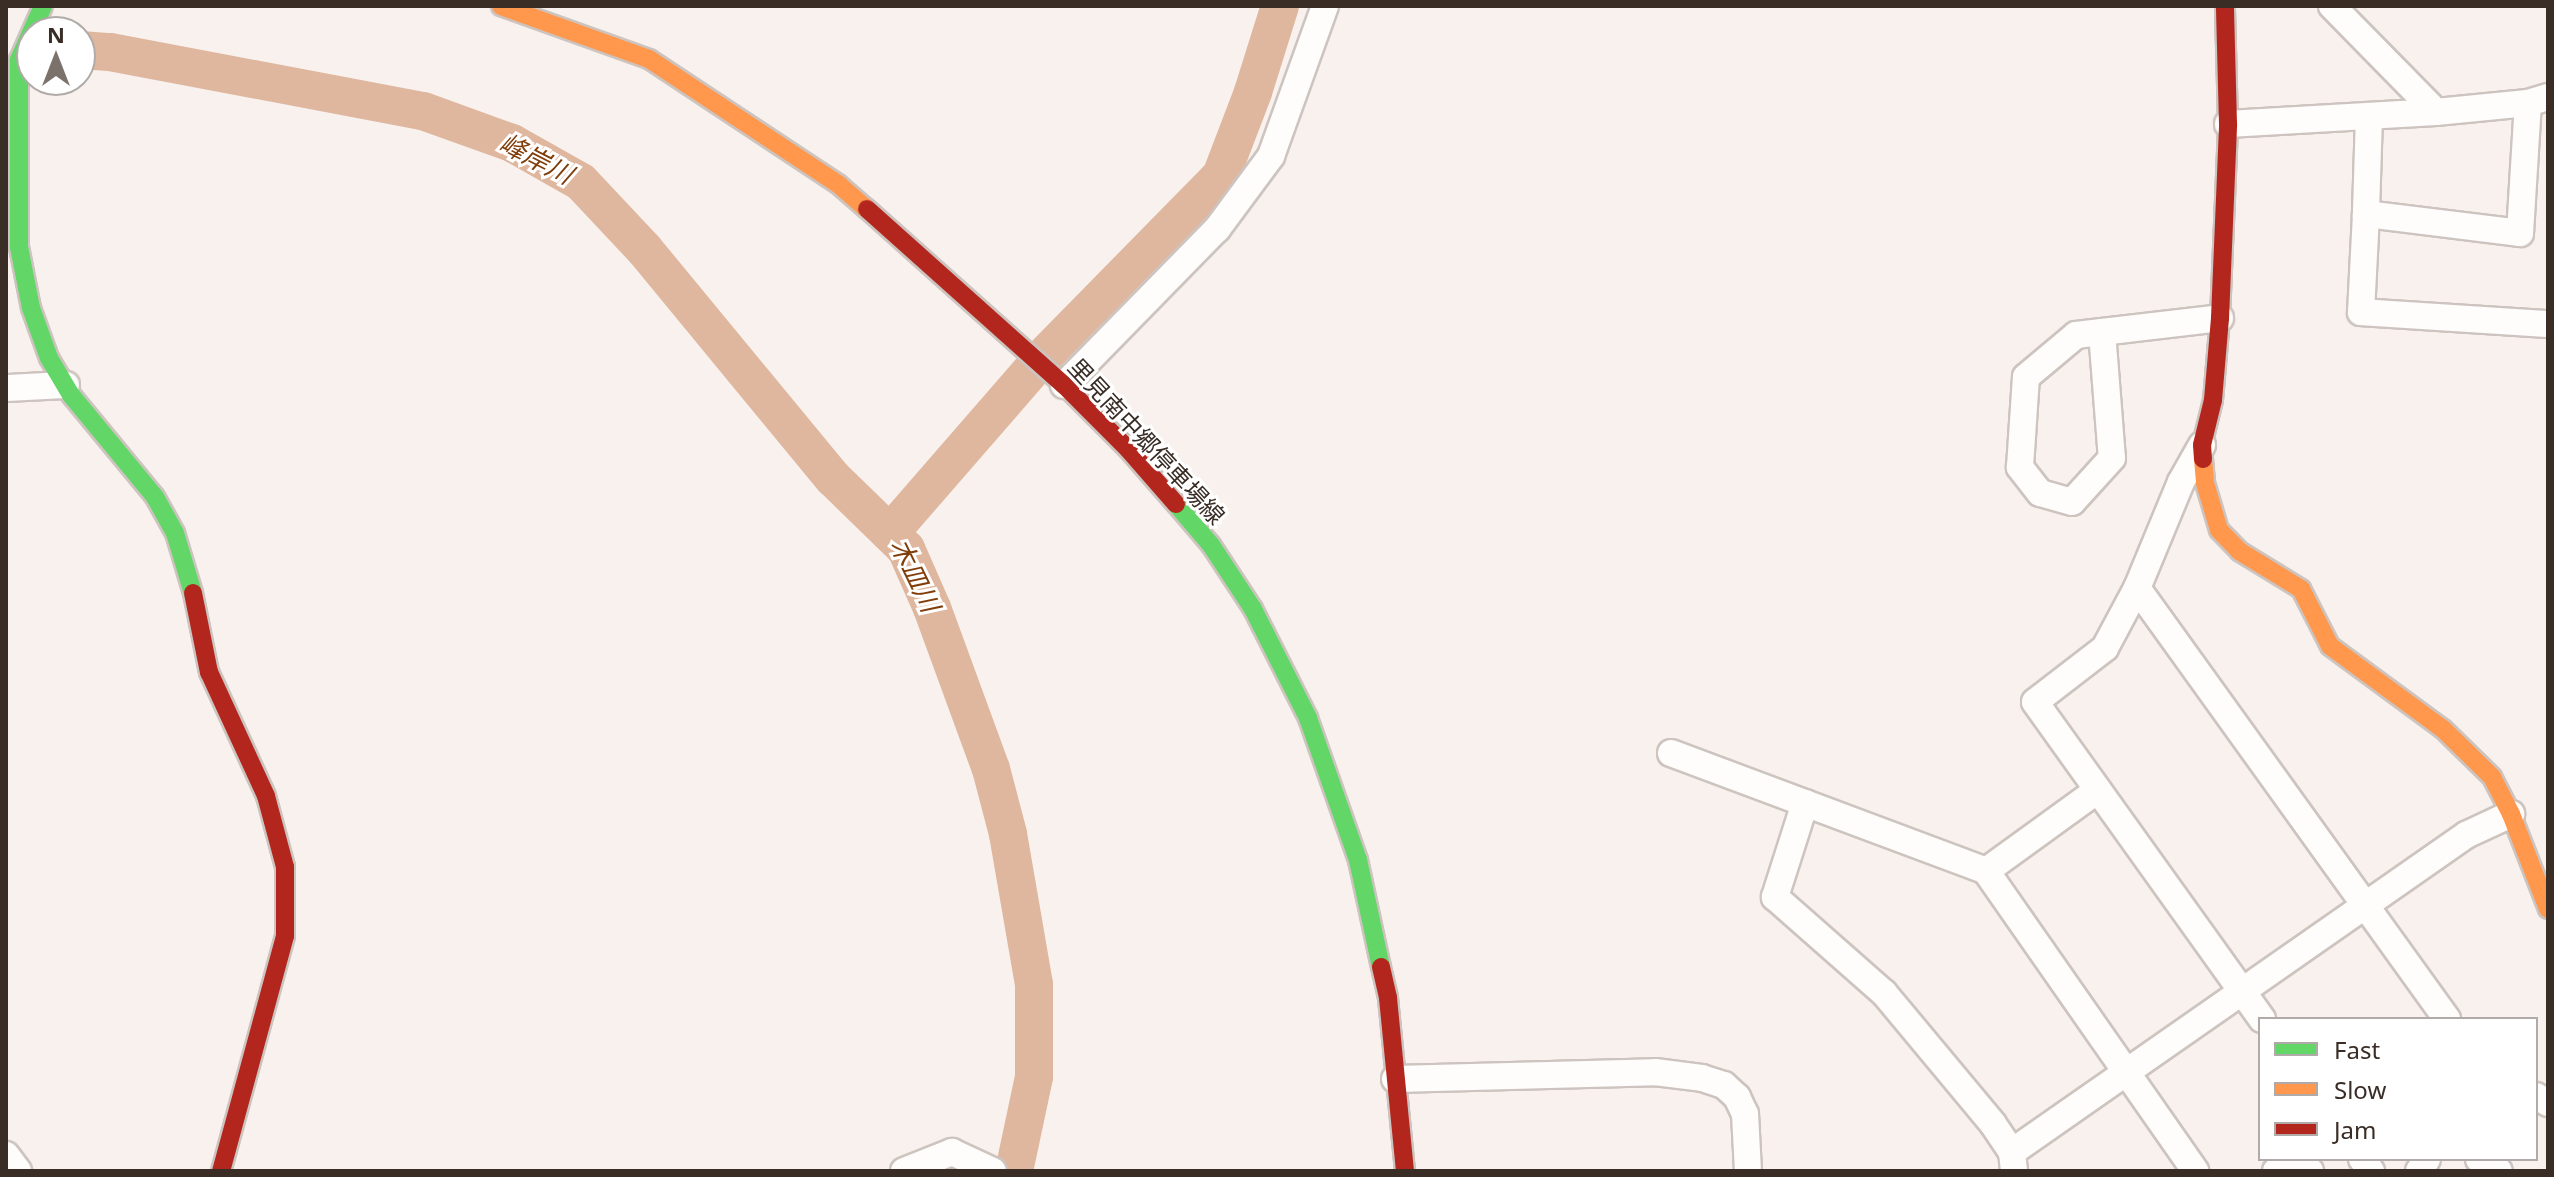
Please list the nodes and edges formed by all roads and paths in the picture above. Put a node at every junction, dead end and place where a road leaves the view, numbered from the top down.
1 (501, 6) edge
2 (1325, 6) edge
3 (2225, 6) edge
4 (2333, 6) edge
5 (39, 14) edge
6 (6, 44) edge
7 (2538, 100) edge
8 (2436, 112) junction
9 (2369, 116) junction
10 (2228, 124) junction
11 (2366, 214) junction
12 (2220, 318) junction
13 (2548, 324) edge
14 (2102, 332) junction
15 (1061, 382) junction
16 (66, 385) junction
17 (6, 388) edge
18 (2202, 445) junction
19 (2137, 588) junction
20 (1671, 753) dead end
21 (2098, 790) junction
22 (1805, 803) junction
23 (2511, 814) junction
24 (1986, 871) junction
25 (2366, 905) junction
26 (2548, 909) edge
27 (2242, 991) junction
28 (2261, 1017) edge
29 (2446, 1017) edge
30 (2126, 1073) junction
31 (1395, 1079) junction
32 (6, 1155) edge
33 (2295, 1161) edge
34 (2013, 1162) edge
35 (18, 1171) edge
36 (221, 1171) edge
37 (904, 1171) edge
38 (993, 1171) edge
39 (1405, 1171) edge
40 (1748, 1171) edge
41 (2195, 1171) edge
42 (2276, 1171) edge

1 - 15 street, 里見南中郷停車場線
2 - 15 street
3 - 10 street
4 - 8 street
5 - 6 street
5 - 16 street
7 - 8 street
7 - 11 street
8 - 9 street
9 - 10 street
9 - 11 street
10 - 12 street
11 - 13 street
12 - 14 street
12 - 18 street
14 - 14 street
15 - 31 street, 里見南中郷停車場線
16 - 17 street
16 - 36 street
18 - 19 street
18 - 23 street
19 - 21 street
19 - 25 street
20 - 22 street
21 - 24 street
21 - 27 street
22 - 24 street
22 - 34 street
23 - 25 street
23 - 26 street
24 - 30 street
25 - 27 street
25 - 29 street
27 - 28 street
27 - 30 street
30 - 34 street
30 - 41 street
31 - 39 street, 里見南中郷停車場線
31 - 40 street
32 - 35 street
33 - 42 street
37 - 38 street

